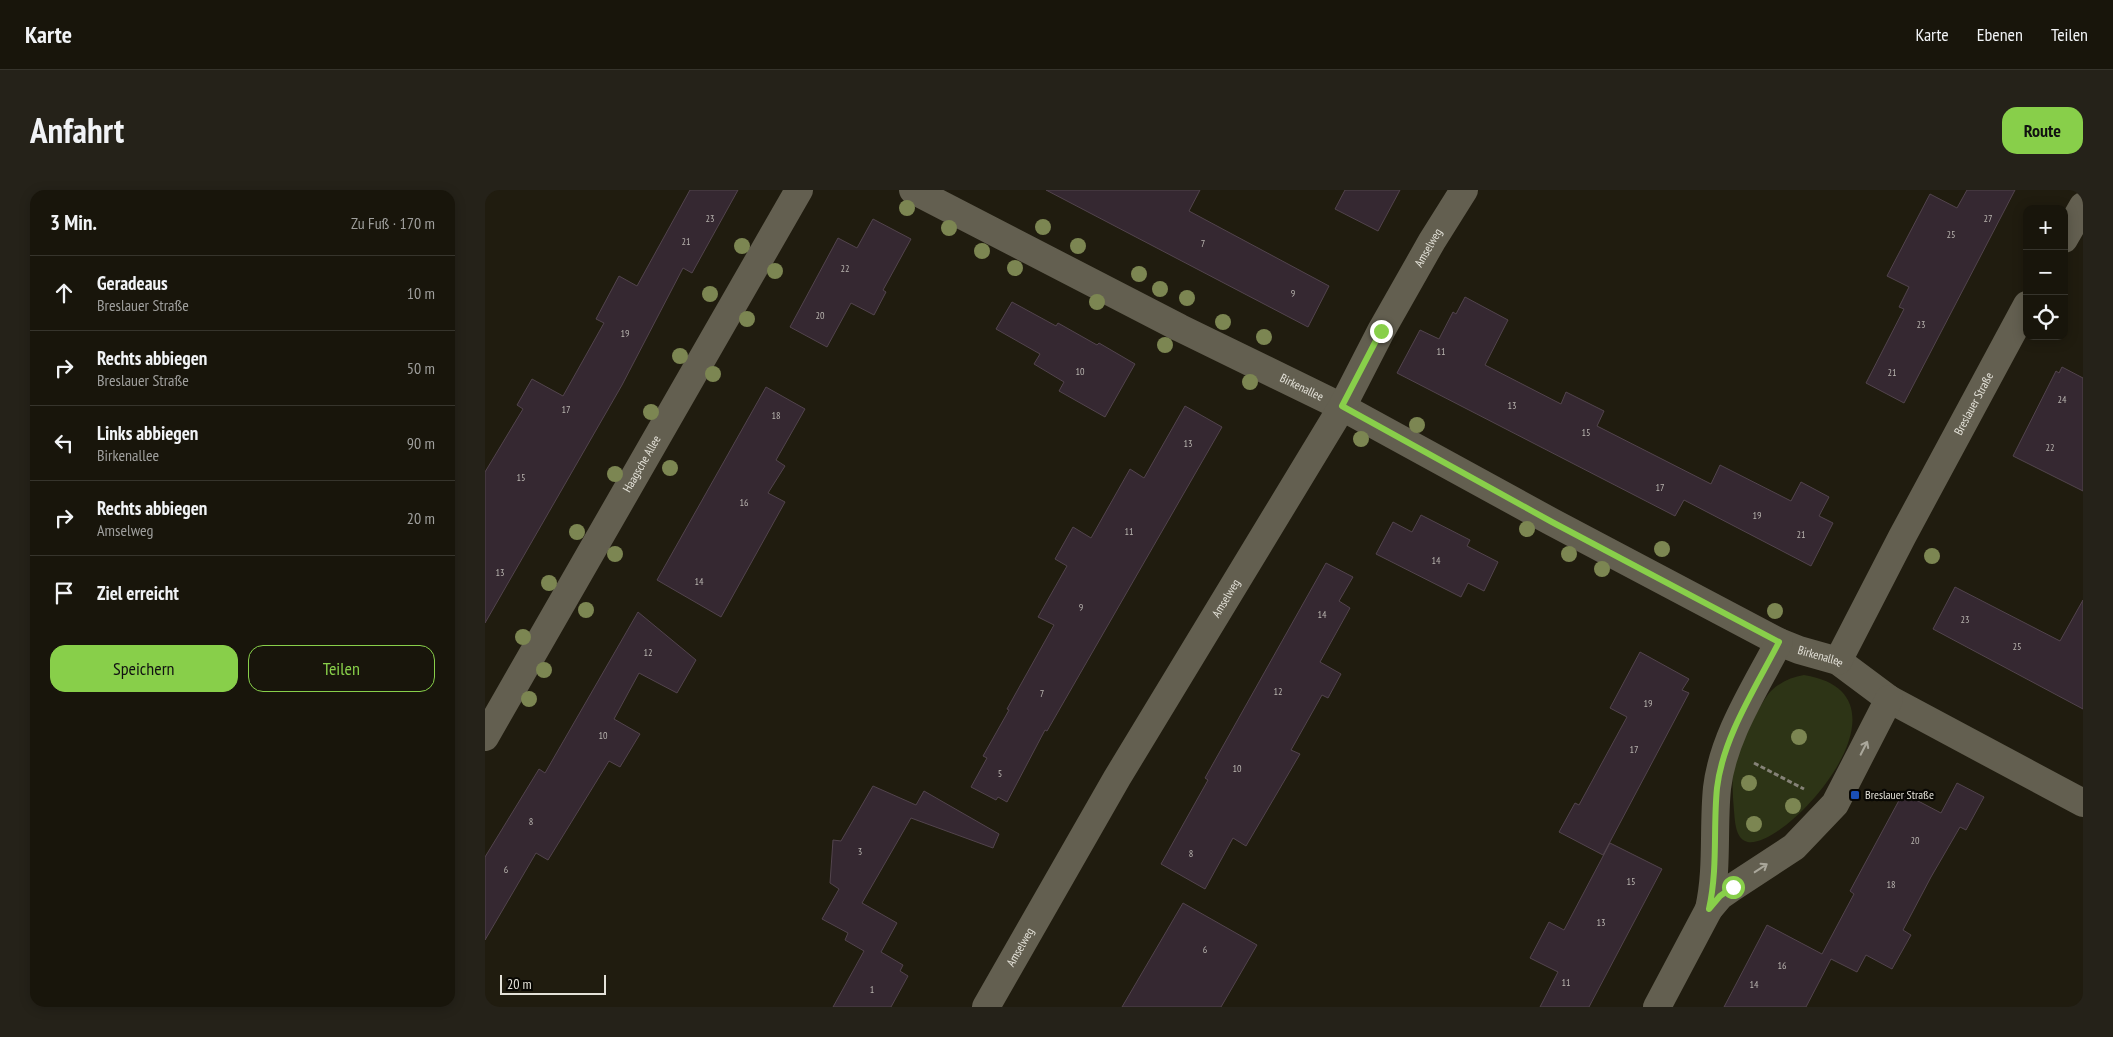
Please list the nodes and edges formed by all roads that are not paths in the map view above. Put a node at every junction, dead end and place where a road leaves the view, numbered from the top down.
1 (799, 190) edge
2 (913, 190) edge
3 (1464, 190) edge
4 (2083, 206) edge
5 (2068, 232) edge
6 (2023, 312) edge
7 (1342, 406) junction
8 (1779, 642) junction
9 (1838, 661) junction
10 (1889, 699) junction
11 (485, 737) edge
12 (2083, 802) edge
13 (1709, 909) junction
14 (986, 1007) edge
15 (1657, 1007) edge

1 - 11 street, Haagsche Allee
2 - 7 street, Birkenallee
3 - 7 street, Amselweg
4 - 5 street
6 - 9 street, Breslauer Straße
7 - 8 street, Birkenallee
7 - 14 street, Amselweg
8 - 9 street, Birkenallee
8 - 13 street
9 - 10 street, Birkenallee
10 - 12 street, Birkenallee
13 -> 10 street
13 - 15 street

